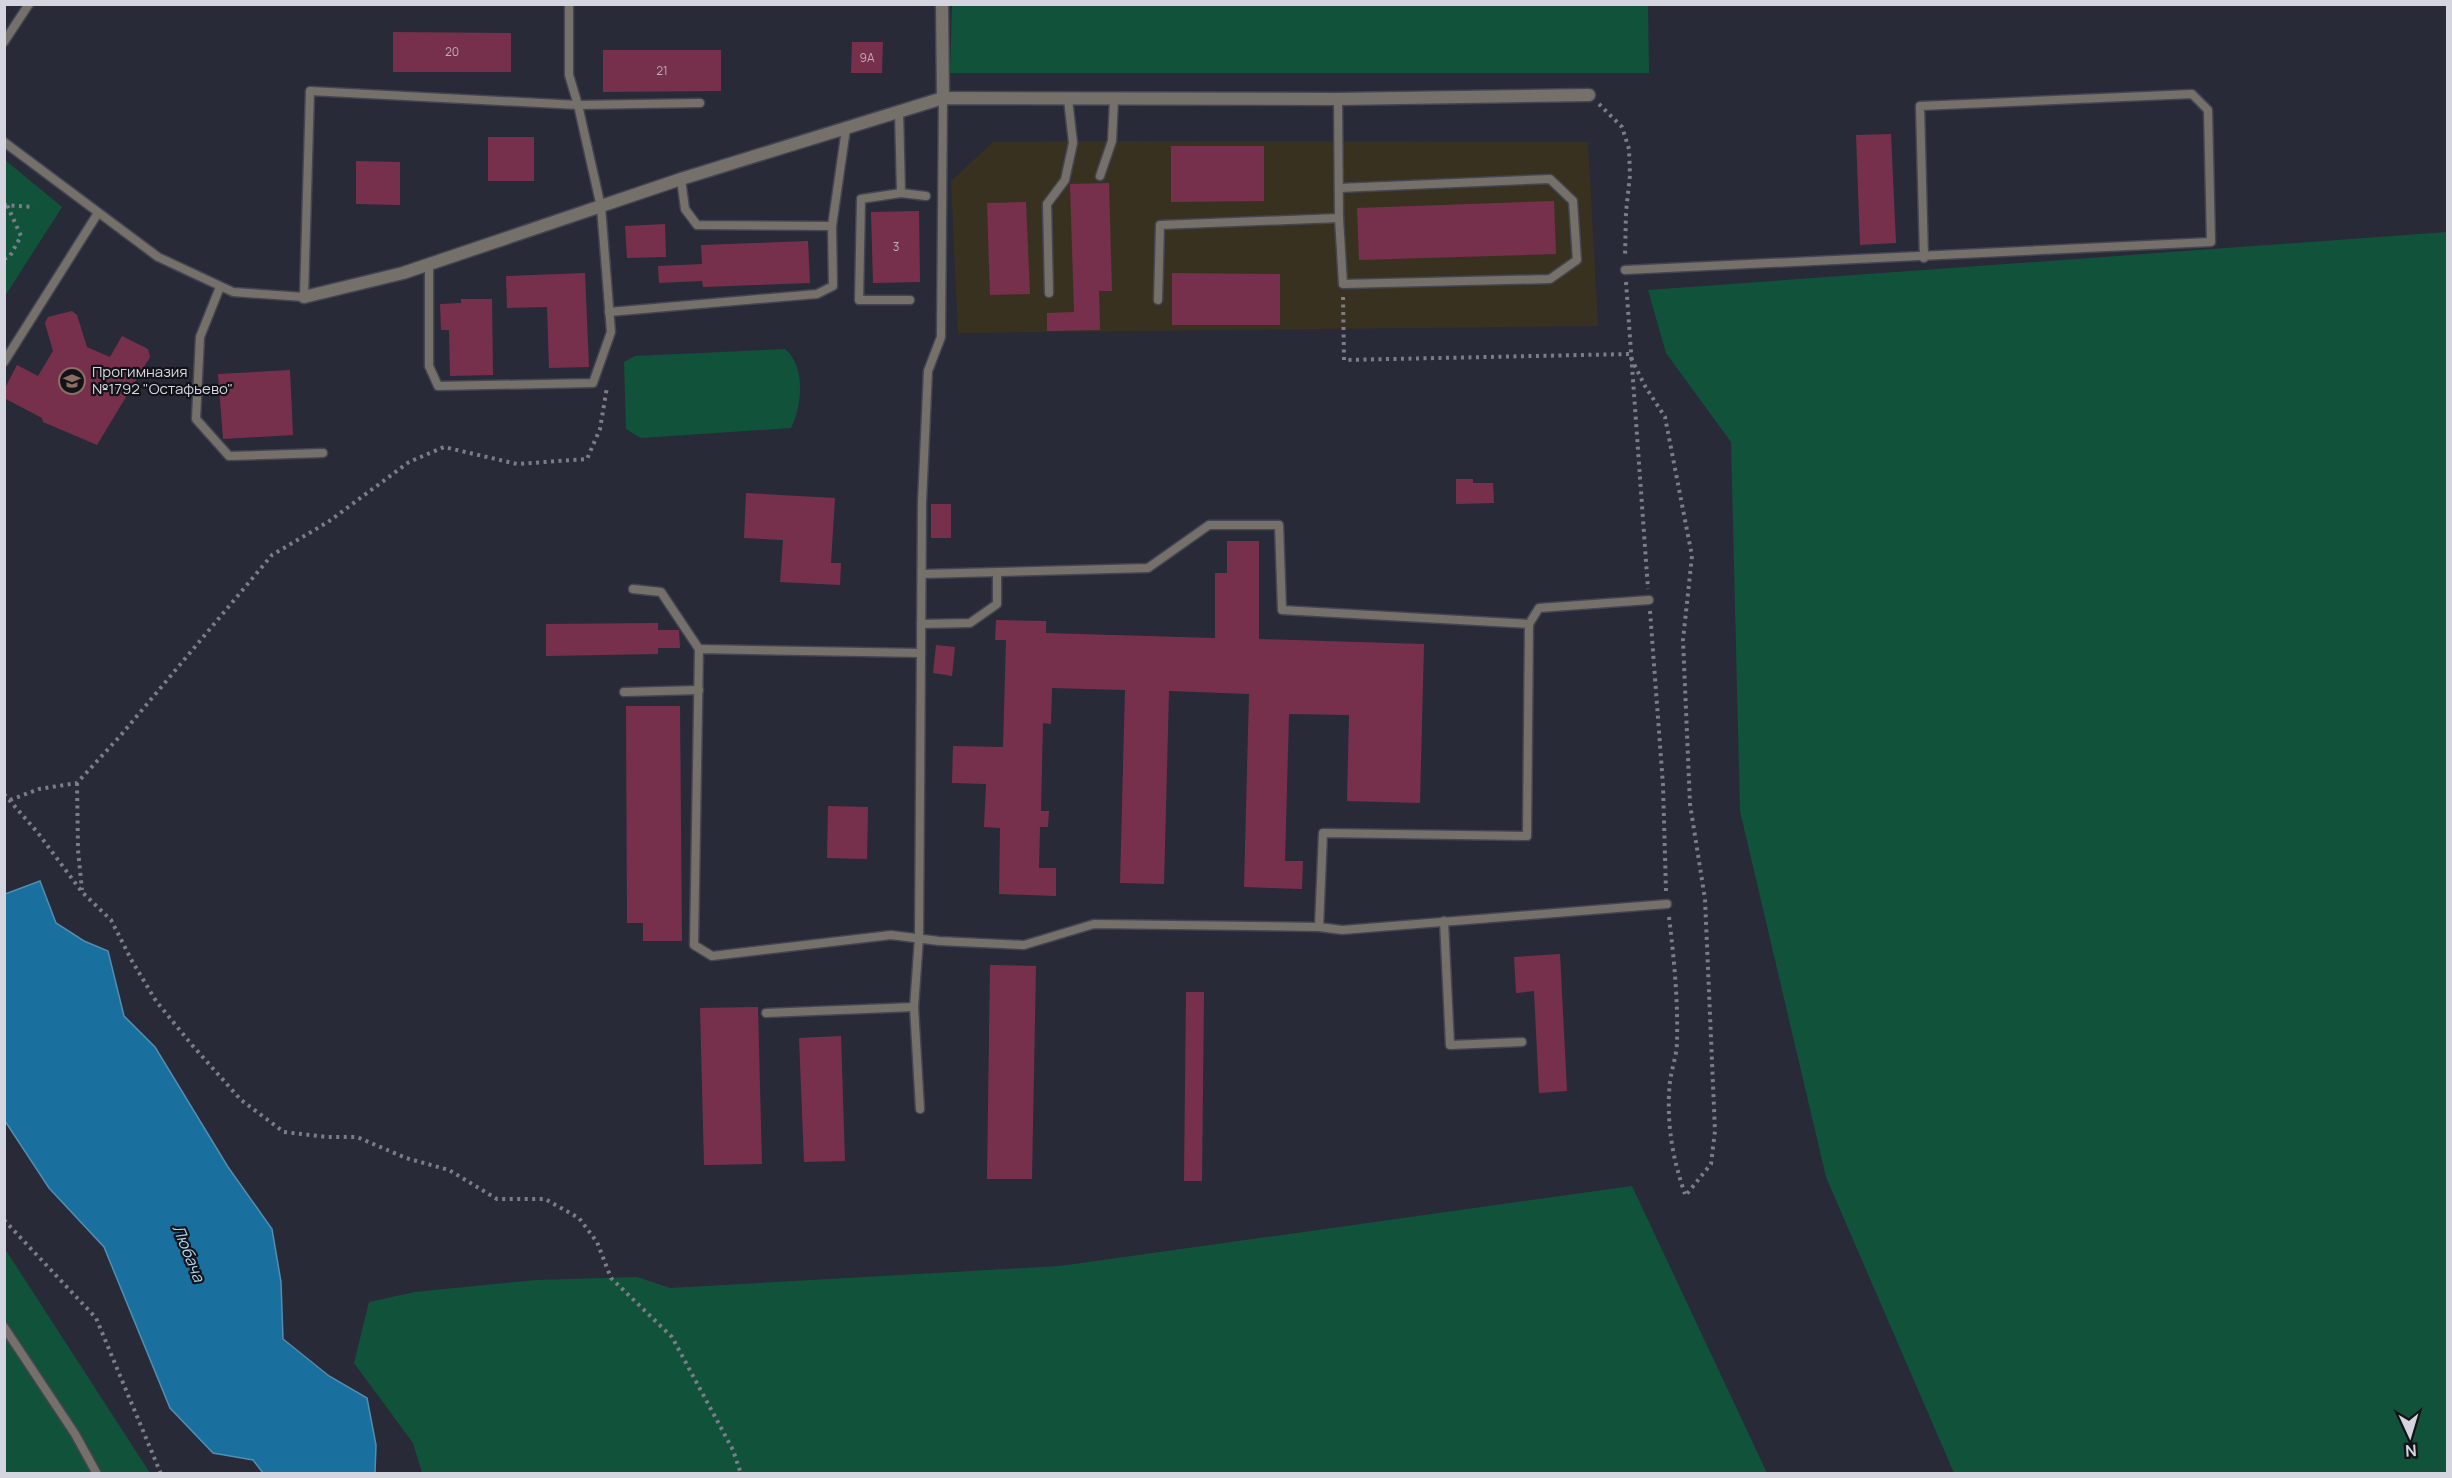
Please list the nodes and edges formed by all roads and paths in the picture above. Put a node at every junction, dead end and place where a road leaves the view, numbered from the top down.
1 (29, 4) edge
2 (569, 4) edge
3 (942, 4) edge
4 (4, 42) edge
5 (1589, 95) joint
6 (944, 98) junction
7 (1068, 99) junction
8 (1114, 99) junction
9 (1338, 99) junction
10 (700, 103) dead end
11 (578, 105) junction
12 (899, 111) junction
13 (846, 129) junction
14 (4, 142) edge
15 (1100, 176) dead end
16 (681, 178) junction
17 (1339, 188) junction
18 (901, 193) junction
19 (926, 196) dead end
20 (6, 205) edge
21 (34, 207) dead end
22 (601, 207) junction
23 (98, 213) junction
24 (1339, 218) junction
25 (832, 226) junction
26 (1924, 258) junction
27 (4, 259) edge
28 (429, 265) junction
29 (1625, 270) junction
30 (1342, 284) junction
31 (220, 287) junction
32 (1049, 293) dead end
33 (304, 297) junction
34 (910, 300) dead end
35 (1158, 300) dead end
36 (609, 312) junction
37 (1629, 354) junction
38 (4, 362) edge
39 (608, 382) dead end
40 (323, 453) dead end
41 (997, 572) junction
42 (922, 574) junction
43 (633, 589) dead end
44 (1649, 600) junction
45 (921, 624) junction
46 (1529, 624) junction
47 (699, 649) junction
48 (921, 653) junction
49 (699, 690) junction
50 (624, 692) dead end
51 (77, 783) junction
52 (4, 794) edge
53 (10, 800) junction
54 (82, 892) junction
55 (1667, 904) junction
56 (1444, 921) junction
57 (1319, 927) junction
58 (919, 938) junction
59 (914, 1007) junction
60 (766, 1013) dead end
61 (1522, 1042) dead end
62 (920, 1109) dead end
63 (4, 1220) edge
64 (4, 1327) edge
65 (97, 1473) edge
66 (161, 1473) edge
67 (741, 1473) edge

1 - 4 lane
2 - 11 lane
3 - 6 street
5 - 9 street
5 - 29 path
6 - 7 street
6 - 12 street
6 - 42 lane
7 - 8 street
7 - 32 lane
8 - 9 street
8 - 15 lane
9 - 17 lane
10 - 11 lane
11 - 22 lane
11 - 33 lane
12 - 13 street
12 - 18 lane
13 - 16 street
13 - 25 lane
14 - 23 lane
16 - 22 street
16 - 25 lane
17 - 24 lane
17 - 30 lane
18 - 19 lane
18 - 34 lane
20 - 21 path
20 - 27 path
22 - 28 street
22 - 36 lane
23 - 31 lane
23 - 38 lane
24 - 30 lane
24 - 35 lane
25 - 36 lane
26 - 26 lane
26 - 29 lane
28 - 33 street
28 - 36 lane
29 - 37 path
30 - 37 path
31 - 33 lane
31 - 40 lane
37 - 44 path
37 - 55 path
39 - 51 path
41 - 42 lane
41 - 45 lane
41 - 46 lane
42 - 45 lane
43 - 47 lane
44 - 46 lane
44 - 55 path
45 - 48 lane
46 - 57 lane
47 - 48 lane
47 - 49 lane
48 - 58 lane
49 - 50 lane
49 - 58 lane
51 - 53 path
51 - 54 path
52 - 53 path
53 - 54 path
54 - 67 path
55 - 56 lane
56 - 57 lane
56 - 61 lane
57 - 58 lane
58 - 59 lane
59 - 60 lane
59 - 62 lane
63 - 66 path
64 - 65 lane

